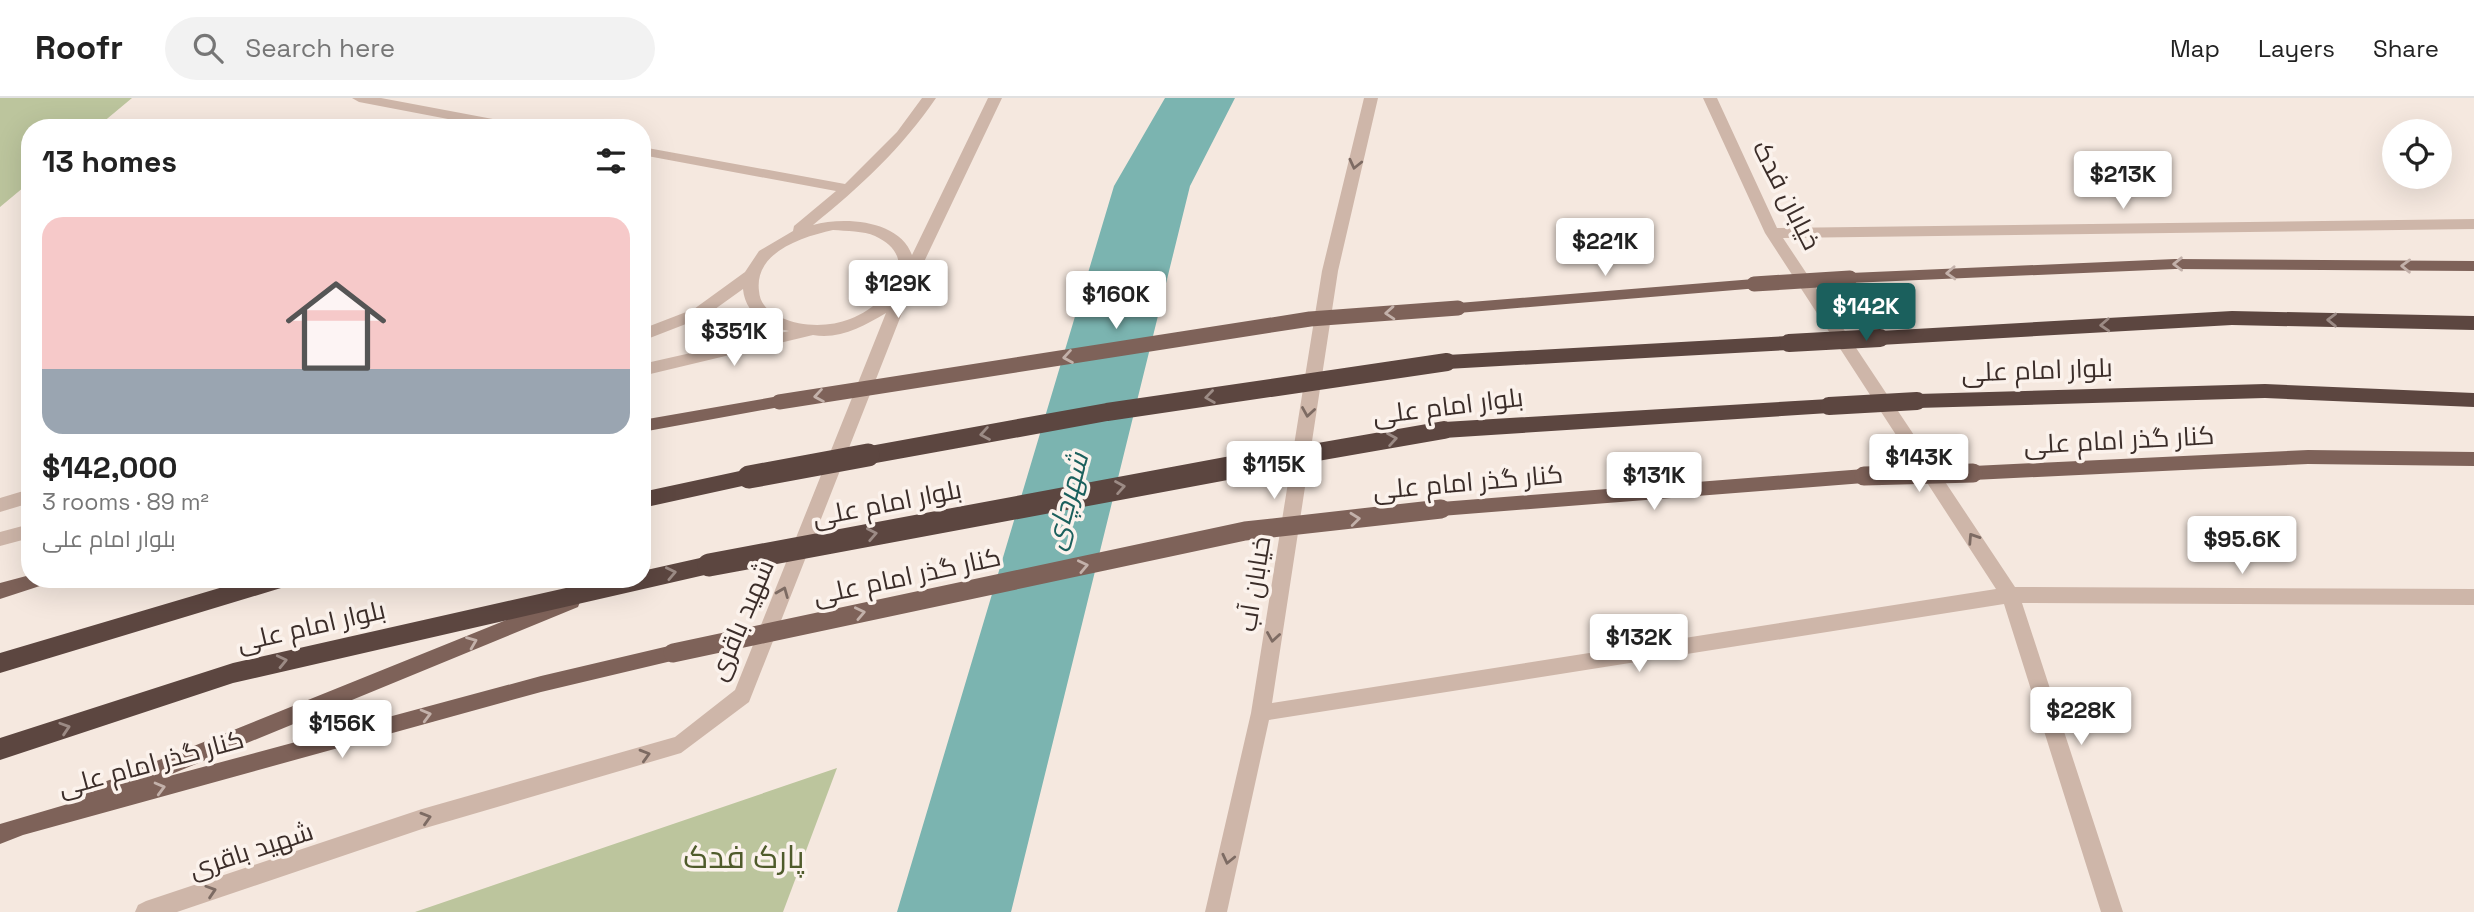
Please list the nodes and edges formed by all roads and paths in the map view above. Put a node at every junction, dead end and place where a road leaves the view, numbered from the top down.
1 (359, 98) edge
2 (929, 98) edge
3 (995, 98) edge
4 (1371, 98) edge
5 (1710, 98) edge
6 (471, 119) edge
7 (651, 152) edge
8 (849, 189) junction
9 (2474, 224) edge
10 (1772, 233) junction
11 (788, 238) junction
12 (2474, 266) edge
13 (752, 275) junction
14 (905, 285) junction
15 (2474, 323) edge
16 (818, 331) junction
17 (651, 332) edge
18 (651, 368) edge
19 (2474, 400) edge
20 (651, 424) edge
21 (2474, 459) edge
22 (651, 498) edge
23 (21, 499) edge
24 (0, 505) edge
25 (21, 533) edge
26 (0, 539) edge
27 (651, 577) edge
28 (21, 585) edge
29 (251, 588) edge
30 (600, 588) edge
31 (604, 588) edge
32 (0, 591) edge
33 (2010, 594) junction
34 (2474, 597) edge
35 (0, 663) edge
36 (1261, 713) junction
37 (0, 749) edge
38 (23, 825) junction
39 (0, 834) edge
40 (146, 912) edge
41 (1216, 912) edge
42 (2112, 912) edge

1 - 6 street
2 - 8 street
3 - 14 street, شهید باقری
4 -> 36 street, خیابان آب
5 - 10 street, خیابان فدک
7 - 8 street
8 - 11 street
9 - 10 street
33 -> 10 street, خیابان فدک
11 - 13 street
11 - 14 street
12 -> 20 main road, bridge
13 - 16 street
13 - 17 street
14 - 16 street
40 -> 14 street, شهید باقری
15 -> 22 highway, بلوار امام علی, bridge
16 - 18 street
27 -> 19 highway, بلوار امام علی, bridge
38 -> 21 main road, کنار گذر امام علی, bridge
23 - 24 street
25 - 26 street
28 - 32 main road
29 - 35 highway, بلوار امام علی
37 -> 30 highway, بلوار امام علی
38 -> 31 main road
33 - 34 street
33 - 36 street
33 - 42 street, خیابان فدک
36 -> 41 street, خیابان آب
38 - 39 main road, کنار گذر امام علی

